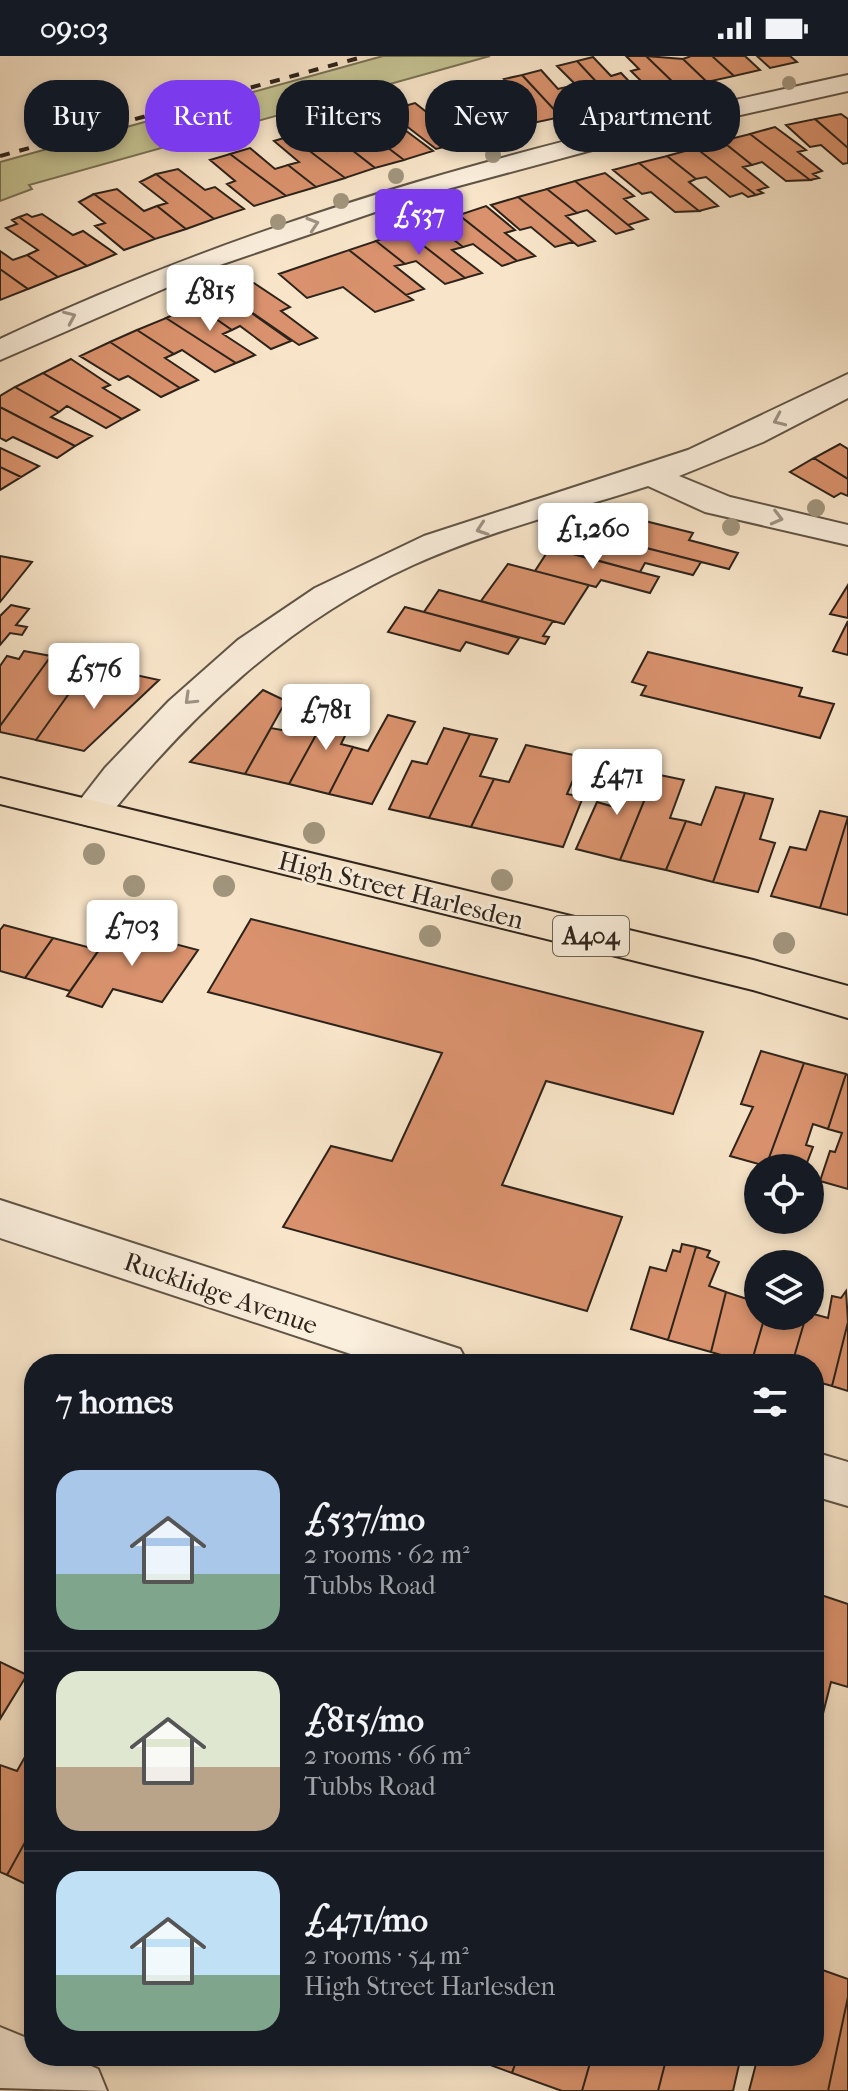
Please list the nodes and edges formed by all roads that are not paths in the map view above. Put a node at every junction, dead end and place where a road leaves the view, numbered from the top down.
1 (848, 83) edge
2 (0, 351) edge
3 (848, 384) edge
4 (653, 474) junction
5 (848, 535) edge
6 (0, 791) edge
7 (90, 813) junction
8 (848, 1002) edge
9 (0, 1219) edge
10 (412, 1354) edge
11 (824, 1477) edge
12 (848, 1484) edge
13 (0, 2057) edge
14 (76, 2091) edge

2 -> 1 street
3 -> 4 street
4 -> 5 street
4 -> 7 street
6 - 7 main road, High Street Harlesden / A404
7 - 8 main road, High Street Harlesden / A404
9 - 10 street, Rucklidge Avenue
11 - 12 street
13 - 14 street

